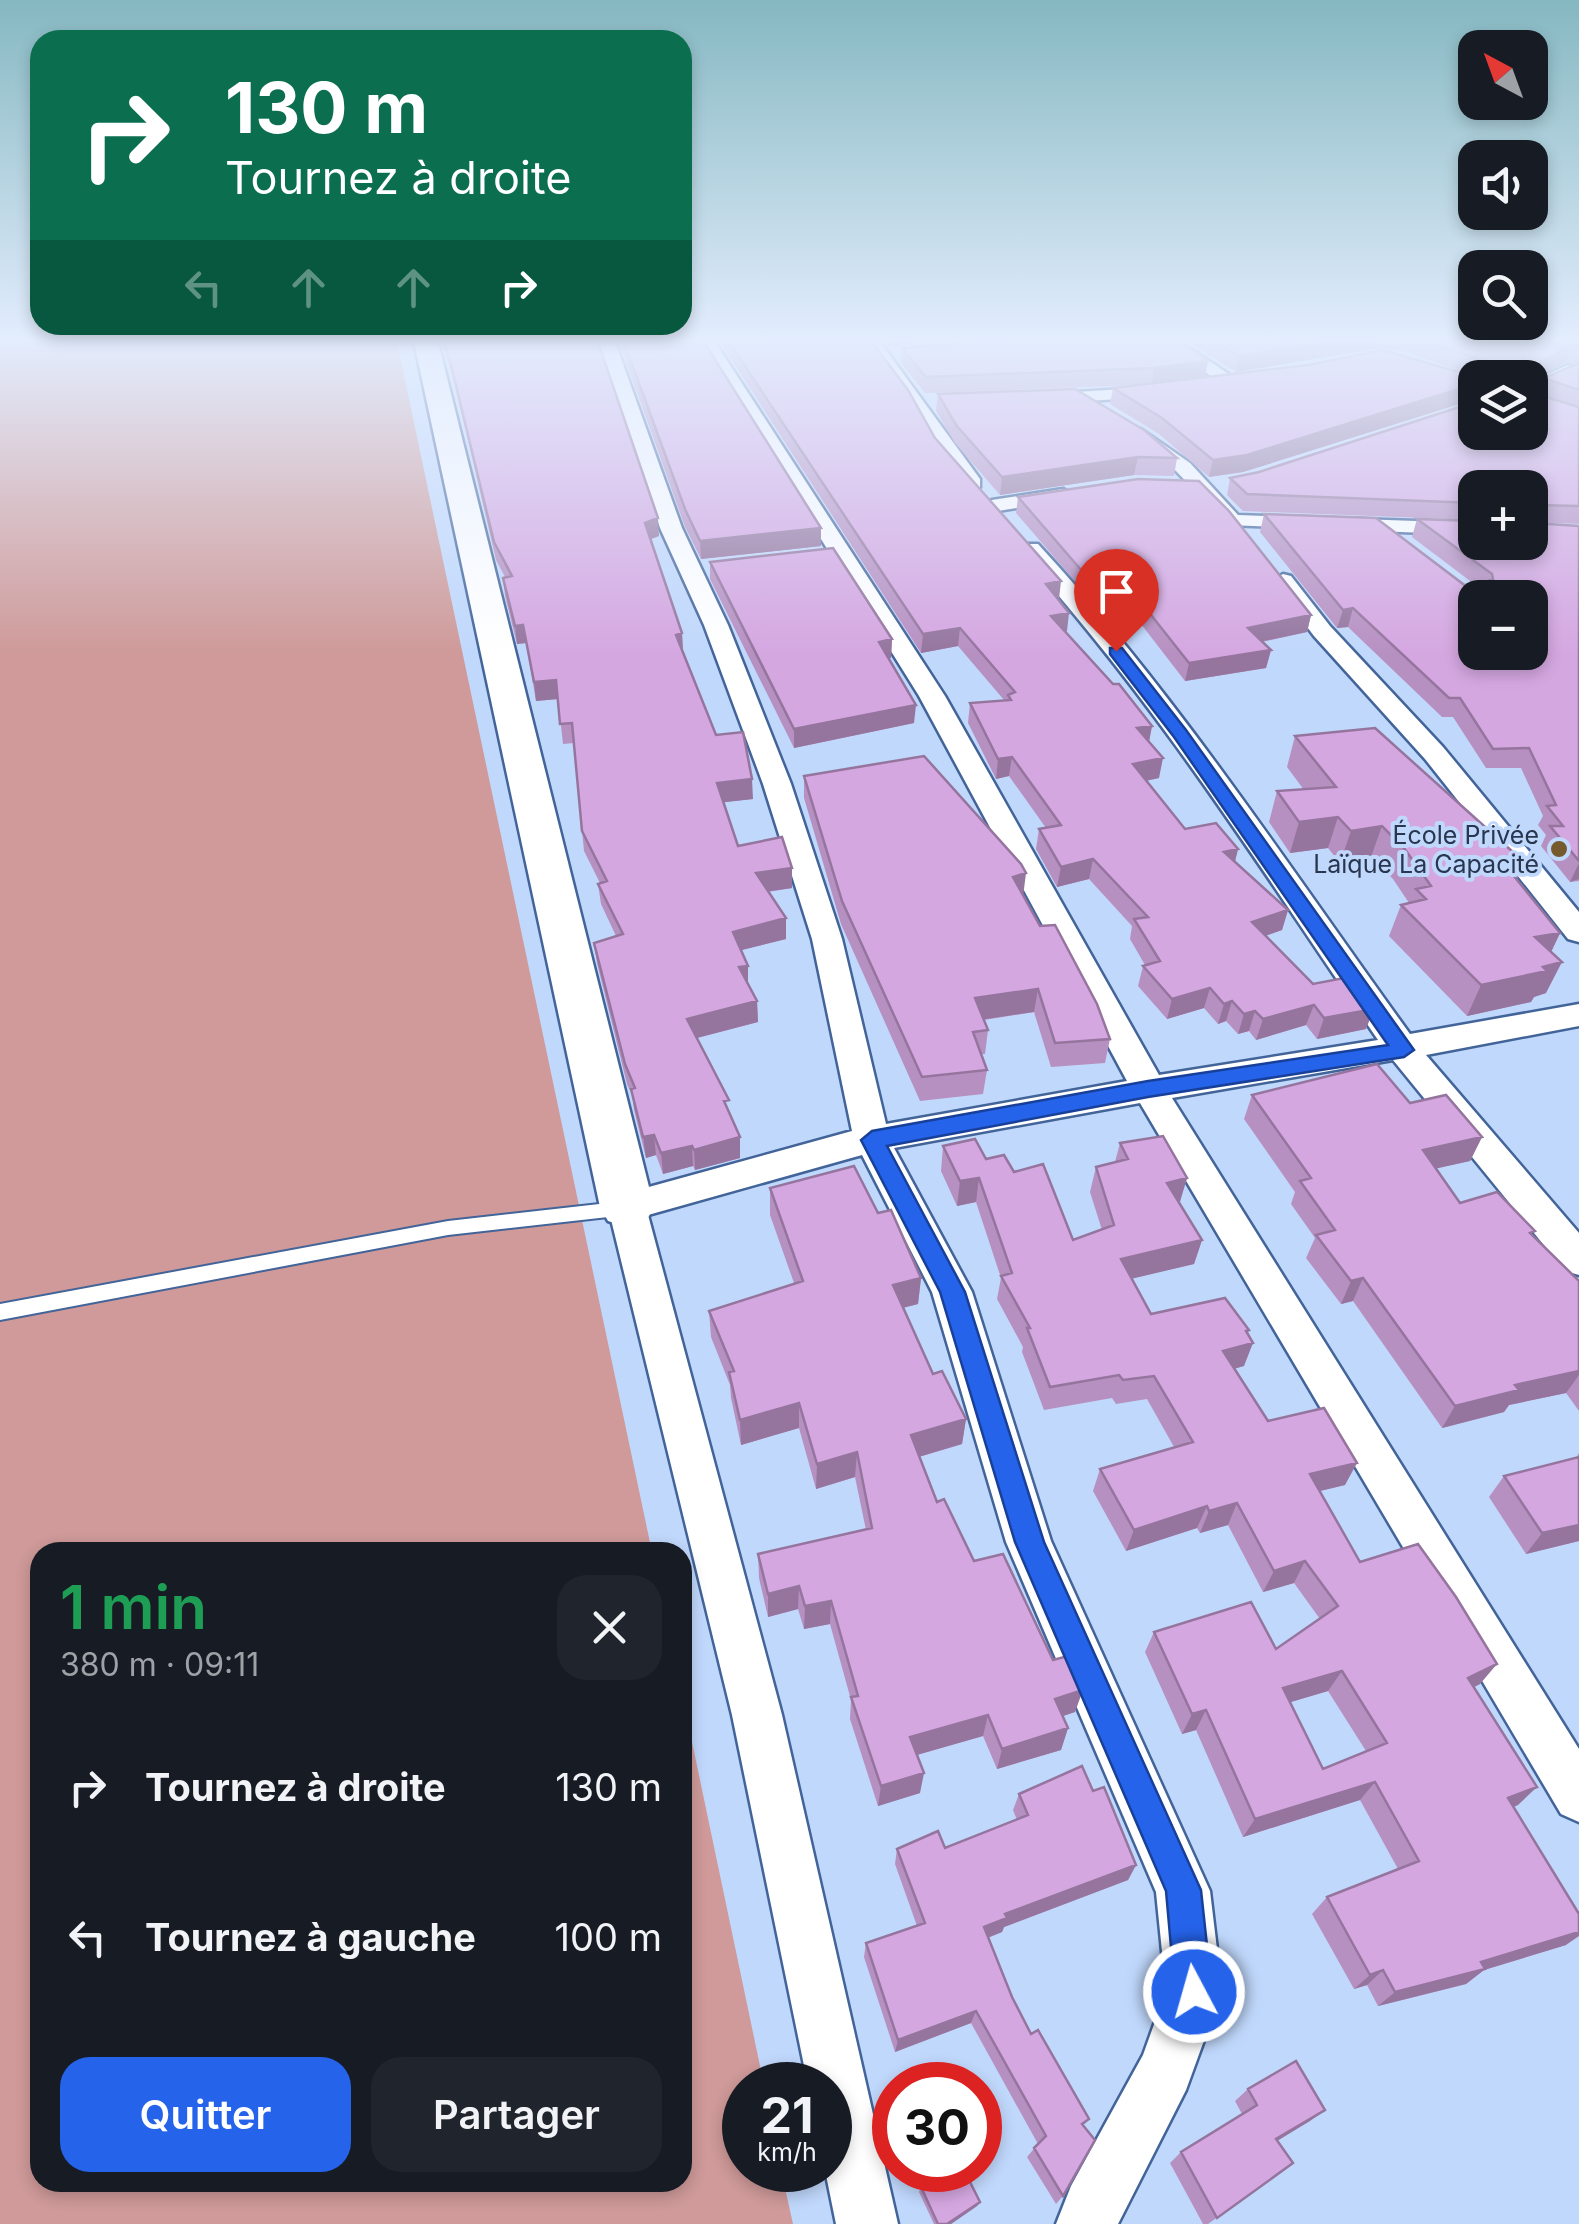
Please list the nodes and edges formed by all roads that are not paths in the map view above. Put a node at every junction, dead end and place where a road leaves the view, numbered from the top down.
1 (450, 446) edge
2 (640, 446) edge
3 (767, 446) edge
4 (943, 446) edge
5 (1156, 446) edge
6 (1163, 483) edge
7 (1232, 485) edge
8 (1202, 486) junction
9 (1082, 492) edge
10 (992, 506) junction
11 (1235, 520) junction
12 (1376, 525) junction
13 (1458, 528) edge
14 (1418, 554) edge
15 (1579, 932) edge
16 (1579, 1015) edge
17 (1404, 1050) junction
18 (1148, 1089) junction
19 (872, 1140) junction
20 (627, 1207) junction
21 (1579, 1260) edge
22 (0, 1312) edge
23 (1579, 1796) edge
24 (867, 2224) edge
25 (1087, 2224) edge

1 - 20 main road
2 - 19 street
3 - 18 street
4 - 10 street
5 - 8 street
6 - 8 street
7 - 8 street
8 - 11 street
9 - 10 street
10 - 17 street
11 - 12 street
11 - 15 street
12 - 13 street
12 - 14 street
16 - 17 street
17 - 18 street
17 - 21 street
18 - 19 street
18 - 23 street
19 - 20 street
19 - 25 street
20 - 22 lane
20 - 24 street

